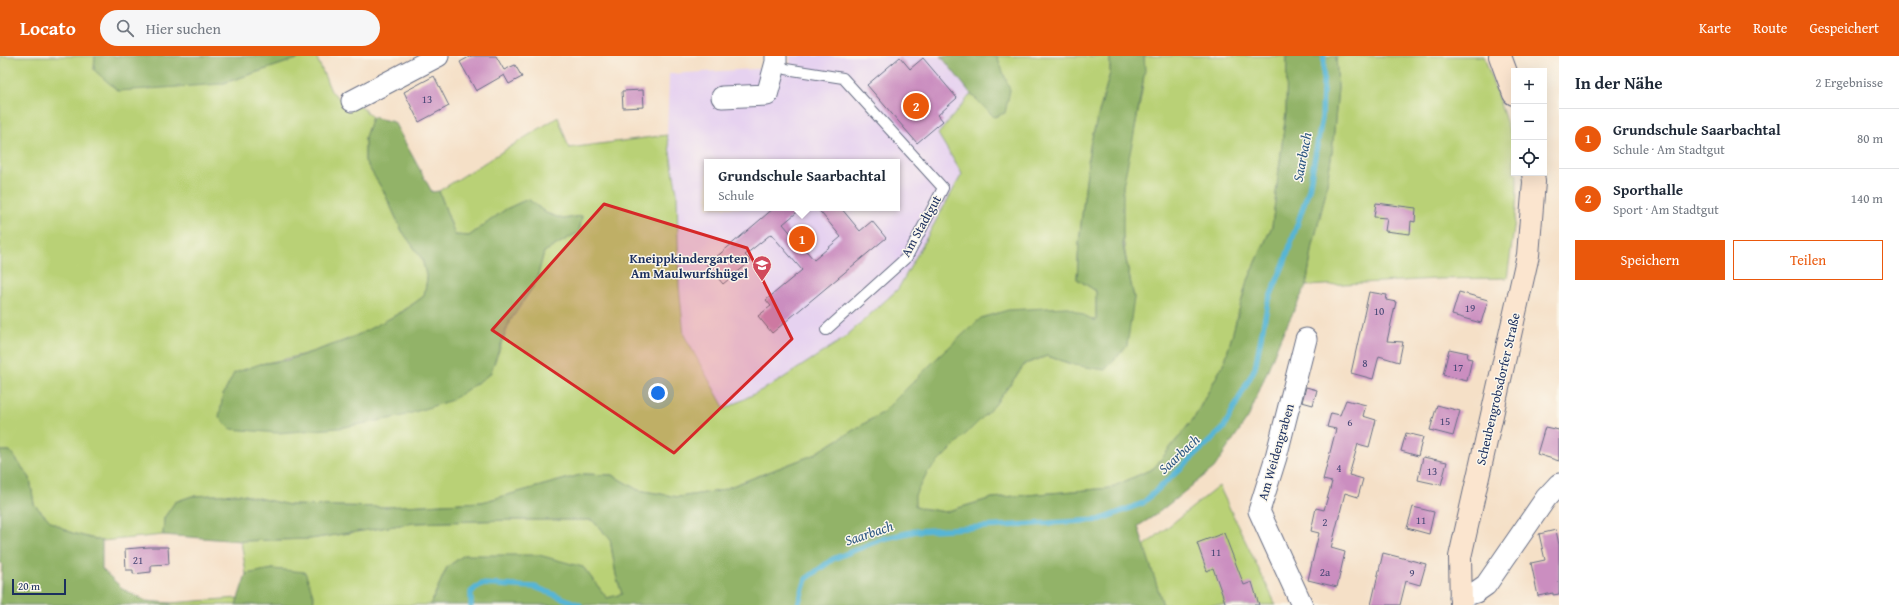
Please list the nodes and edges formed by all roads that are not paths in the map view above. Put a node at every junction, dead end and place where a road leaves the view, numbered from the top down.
1 (438, 56) edge
2 (1504, 57) edge
3 (776, 59) edge
4 (1511, 83) edge
5 (722, 97) dead end
6 (352, 101) dead end
7 (1533, 176) edge
8 (826, 330) dead end
9 (1306, 339) dead end
10 (1559, 484) edge
11 (1460, 601) edge
12 (1302, 605) edge

1 - 6 street
2 - 4 main road
3 - 5 street, Am Stadtgut
3 - 8 lane, Am Stadtgut
7 - 11 main road, Scheubengrobsdorfer Straße
9 - 12 street, Am Weidengraben
10 - 11 street

